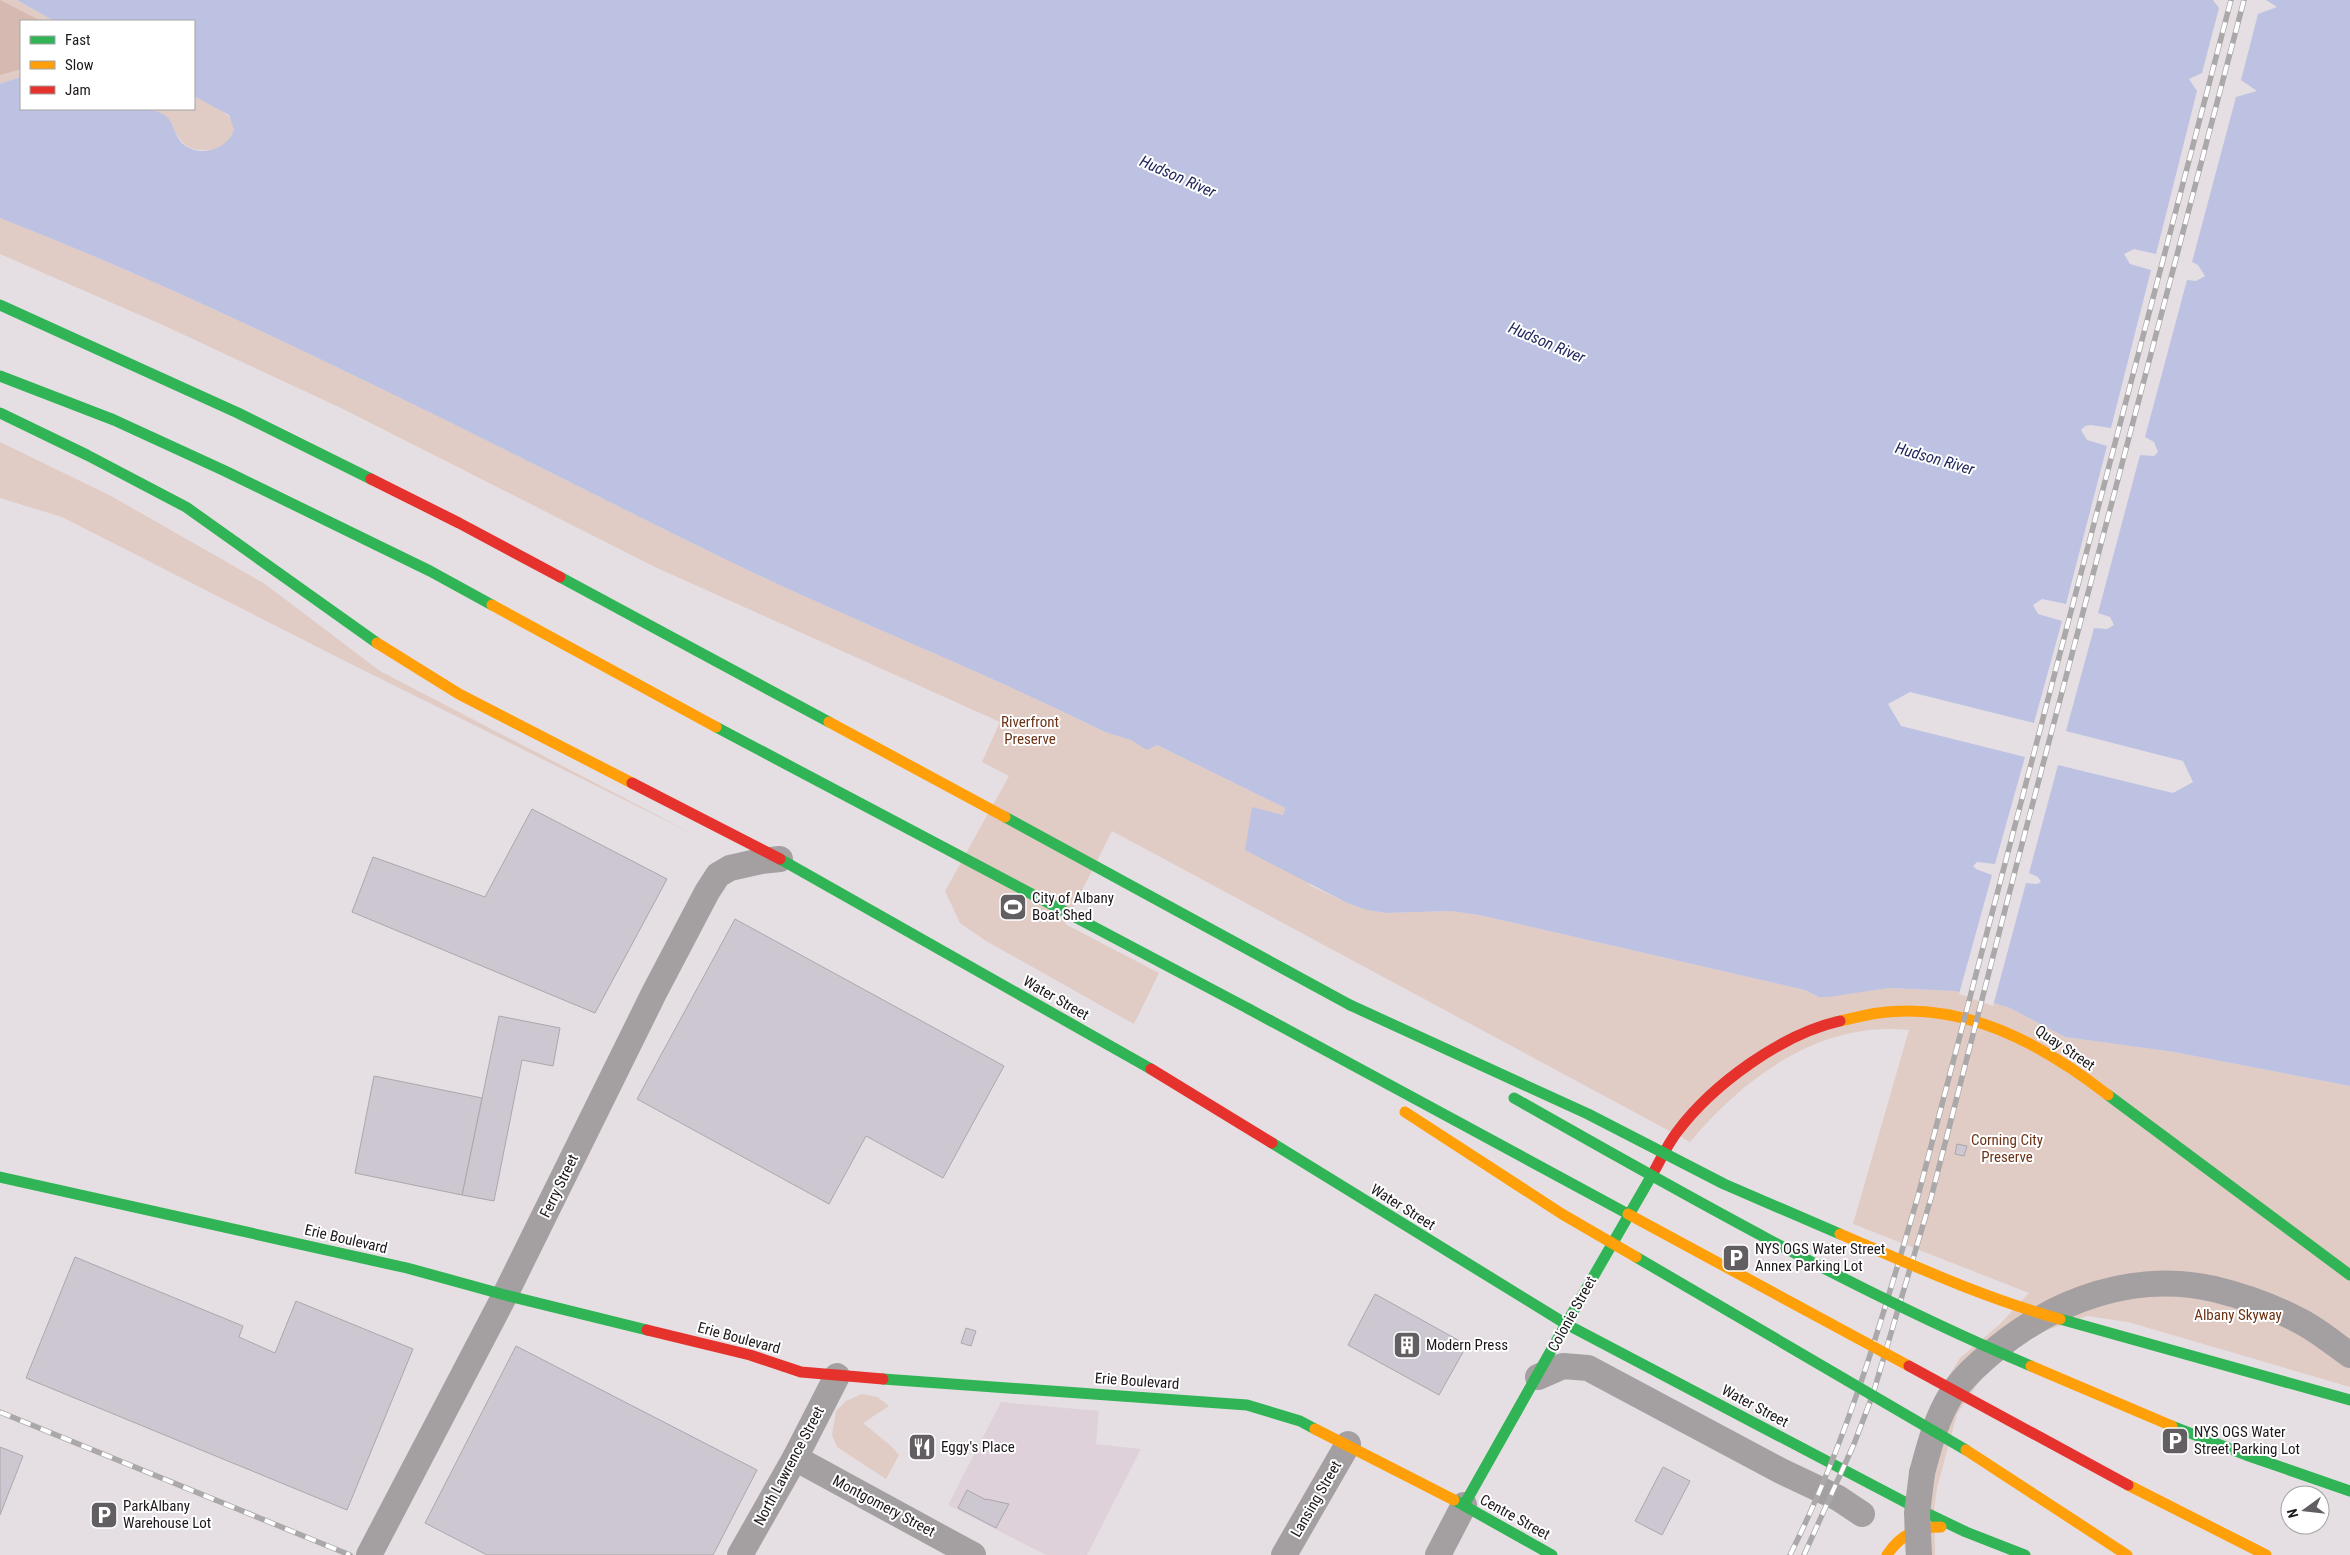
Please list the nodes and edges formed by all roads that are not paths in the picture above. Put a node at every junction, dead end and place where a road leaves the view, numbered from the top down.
1 (0, 305) edge
2 (0, 309) edge
3 (18, 314) junction
4 (0, 376) edge
5 (0, 413) edge
6 (780, 859) junction
7 (1350, 1005) junction
8 (1249, 1010) junction
9 (1462, 1069) dead end
10 (1723, 1084) joint
11 (1364, 1085) dead end
12 (1506, 1094) dead end
13 (1397, 1106) dead end
14 (0, 1177) edge
15 (2350, 1274) edge
16 (505, 1295) junction
17 (1566, 1324) junction
18 (2350, 1355) edge
19 (837, 1376) junction
20 (1538, 1377) junction
21 (2350, 1400) edge
22 (1348, 1444) junction
23 (795, 1458) junction
24 (2350, 1491) edge
25 (1464, 1505) junction
26 (1862, 1514) dead end
27 (1966, 1532) junction
28 (369, 1555) edge
29 (740, 1555) edge
30 (974, 1555) edge
31 (1284, 1555) edge
32 (1438, 1555) edge
33 (1552, 1555) edge
34 (1887, 1555) edge
35 (1919, 1555) edge
36 (2025, 1555) edge
37 (2127, 1555) edge
38 (2266, 1555) edge

1 - 3 main road
2 - 3 main road
3 - 7 main road
4 - 8 main road
5 - 6 main road, Water Street
6 - 16 street, Ferry Street
6 - 17 main road, Water Street
7 - 9 main road, bridge
7 - 21 main road, bridge
8 - 11 main road, bridge
8 - 38 main road, bridge
10 - 15 main road, Quay Street
10 - 17 main road, Colonie Street
12 - 24 main road, bridge
13 - 37 main road, bridge
14 - 16 main road, Erie Boulevard
16 - 19 main road, Erie Boulevard
16 - 28 street, Ferry Street
17 - 20 main road, Colonie Street
17 - 27 main road, Water Street
18 - 35 street, bridge
19 - 22 main road, Erie Boulevard
19 - 23 street, North Lawrence Street
20 - 25 main road, Colonie Street
20 - 26 street
22 - 25 main road, Erie Boulevard
22 - 31 street, Lansing Street
23 - 29 street, North Lawrence Street
23 - 30 street, Montgomery Street
25 - 32 street, Colonie Street
25 - 33 main road, Centre Street
27 - 34 main road
27 - 36 main road, Water Street

